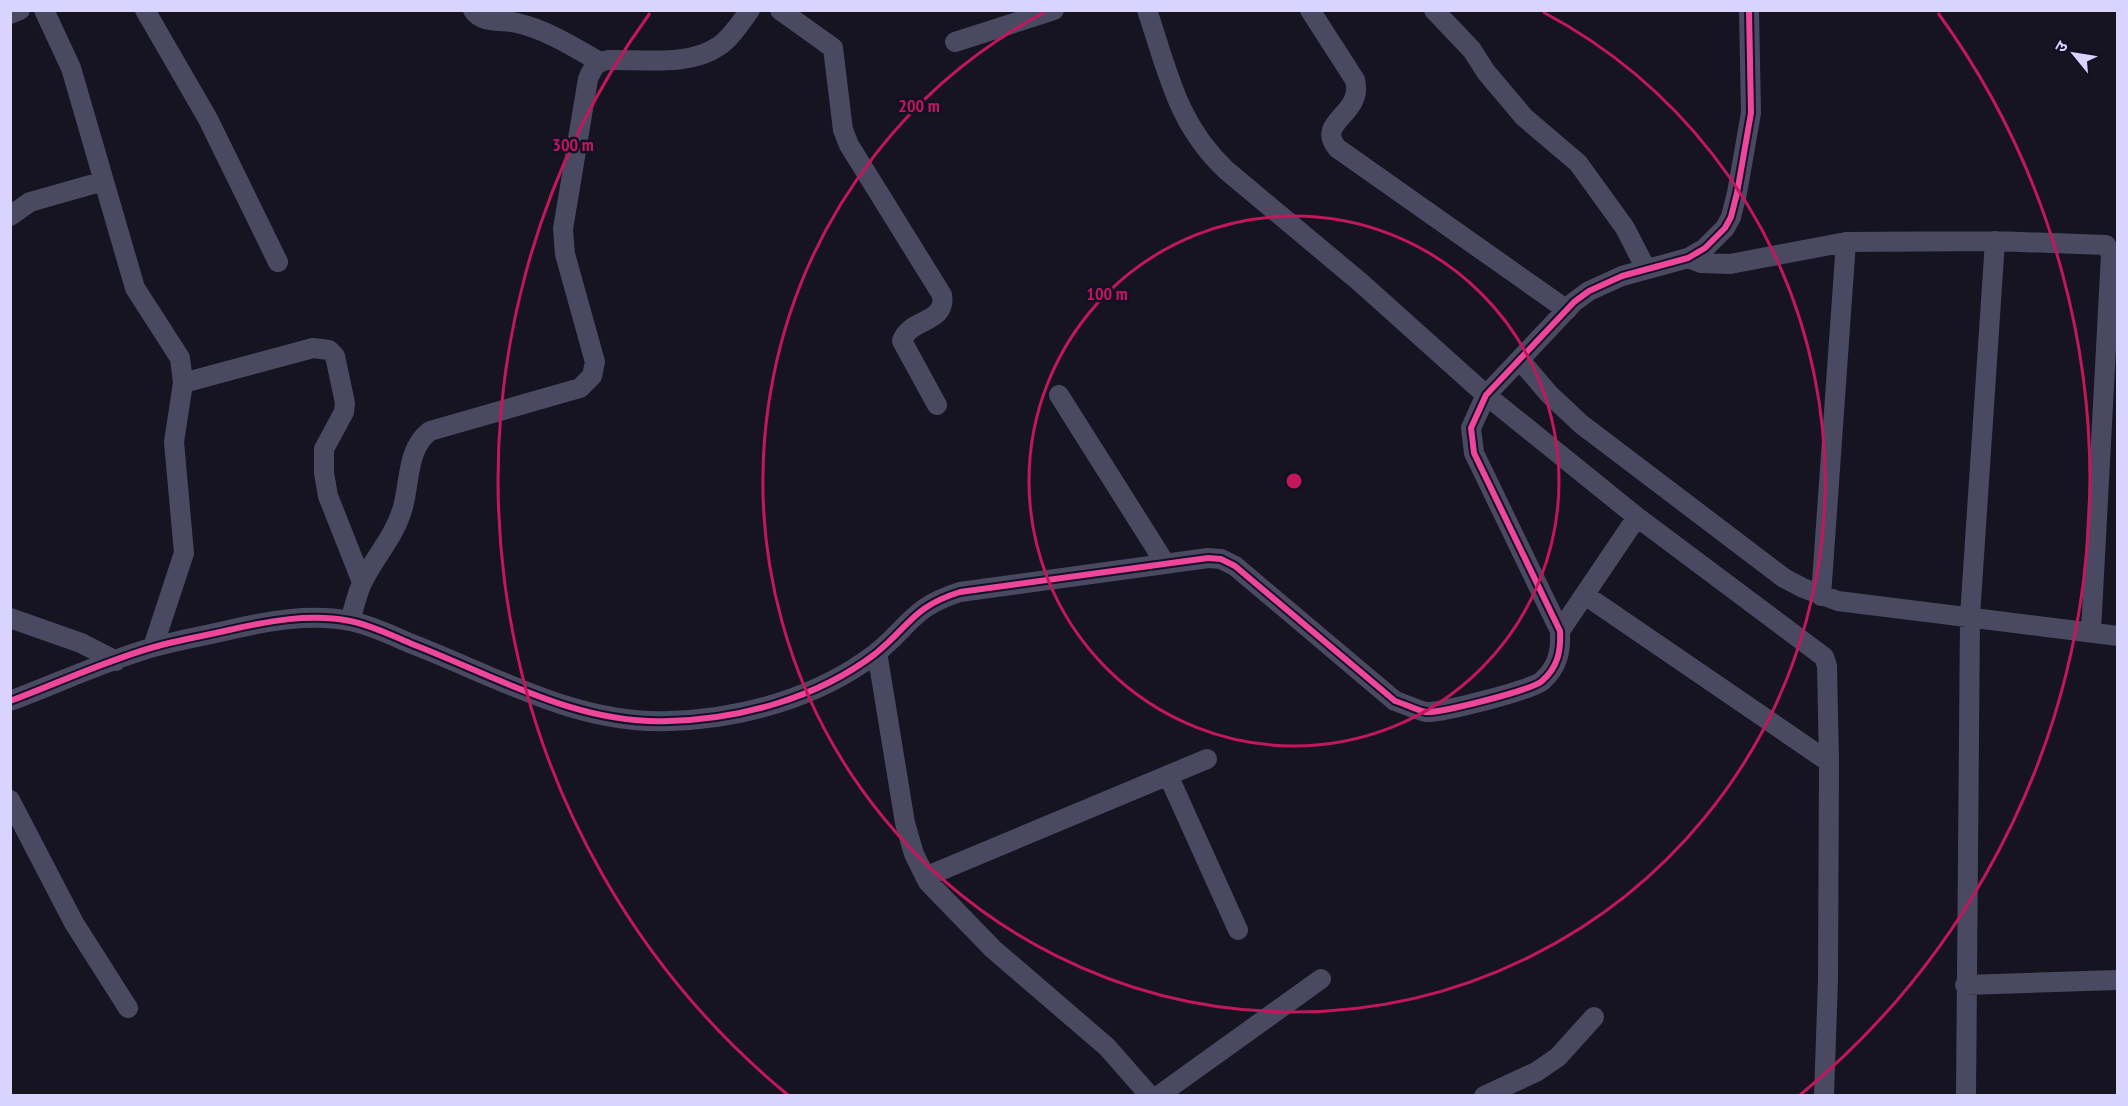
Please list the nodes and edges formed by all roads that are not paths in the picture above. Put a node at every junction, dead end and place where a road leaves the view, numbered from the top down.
1 (20, 10) edge
2 (44, 10) edge
3 (145, 10) edge
4 (473, 10) edge
5 (750, 10) edge
6 (780, 10) edge
7 (1054, 10) edge
8 (1147, 10) edge
9 (1310, 10) edge
10 (1434, 10) edge
11 (1749, 10) edge
12 (10, 14) edge
13 (955, 42) dead end
14 (598, 61) junction
15 (104, 180) junction
16 (10, 216) edge
17 (1995, 241) junction
18 (1846, 242) junction
19 (1688, 258) junction
20 (278, 262) dead end
21 (1646, 269) junction
22 (1566, 310) junction
23 (1516, 363) junction
24 (183, 383) junction
25 (1489, 391) junction
26 (1059, 395) dead end
27 (937, 405) dead end
28 (1637, 517) junction
29 (1165, 563) junction
30 (362, 582) junction
31 (1585, 595) junction
32 (1821, 596) junction
33 (1970, 616) junction
34 (10, 618) edge
35 (350, 621) junction
36 (2091, 631) junction
37 (1560, 632) junction
38 (2118, 636) edge
39 (153, 647) junction
40 (877, 652) junction
41 (117, 661) junction
42 (10, 701) edge
43 (1207, 759) dead end
44 (1829, 762) junction
45 (1168, 775) junction
46 (10, 800) edge
47 (925, 877) junction
48 (1238, 930) dead end
49 (1321, 979) dead end
50 (2118, 980) edge
51 (1965, 984) junction
52 (128, 1008) dead end
53 (1593, 1017) dead end
54 (1150, 1095) edge
55 (1158, 1095) edge
56 (1484, 1095) edge
57 (1824, 1095) edge
58 (1966, 1095) edge

1 - 12 street
2 - 15 street
3 - 20 street
4 - 14 street
5 - 14 street
6 - 27 street
7 - 13 street
8 - 25 street
9 - 22 street
10 - 21 street
11 - 19 street
14 - 30 street
15 - 16 street
15 - 24 street
17 - 18 street
17 - 33 street
17 - 36 street
18 - 19 street
18 - 32 street
19 - 21 street
21 - 22 street
22 - 23 street
23 - 25 street
23 - 32 street
24 - 30 street
24 - 39 street
25 - 28 street
25 - 37 street
26 - 29 street
28 - 31 street
28 - 44 street
29 - 37 street
29 - 40 street
30 - 35 street
31 - 37 street
31 - 44 street
32 - 33 street
33 - 36 street
33 - 51 street
34 - 41 street
35 - 39 street
35 - 40 street
36 - 38 street
39 - 41 street
40 - 47 street
41 - 42 street
43 - 45 street
44 - 57 street
45 - 47 street
45 - 48 street
46 - 52 street
47 - 54 street
49 - 55 street
50 - 51 street
51 - 58 street
53 - 56 street

